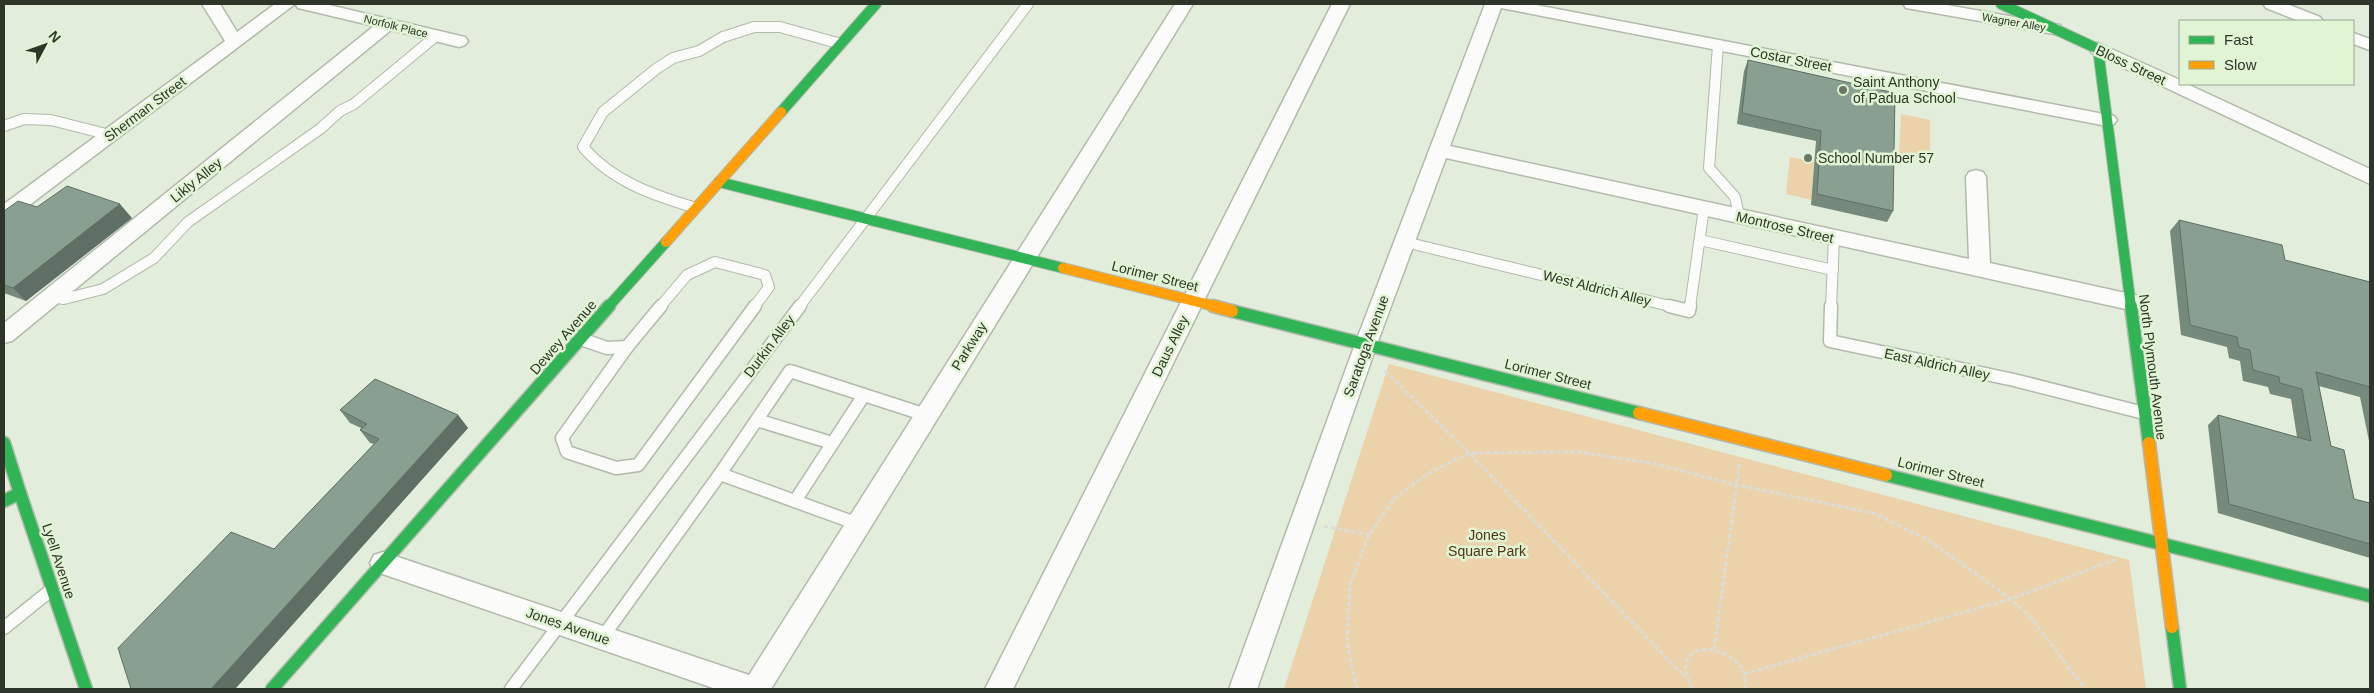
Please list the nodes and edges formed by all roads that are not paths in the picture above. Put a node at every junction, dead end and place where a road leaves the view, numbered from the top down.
1 (211, 4) edge
2 (286, 4) edge
3 (304, 4) edge
4 (876, 4) edge
5 (1028, 4) edge
6 (1184, 4) edge
7 (1341, 4) edge
8 (1494, 4) edge
9 (1505, 4) edge
10 (1912, 4) edge
11 (2001, 4) edge
12 (2272, 4) edge
13 (2312, 20) edge
14 (388, 24) junction
15 (2056, 30) junction
16 (436, 36) junction
17 (2354, 38) edge
18 (459, 41) dead end
19 (235, 42) junction
20 (841, 44) junction
21 (1718, 45) junction
22 (2370, 45) edge
23 (2098, 49) junction
24 (2107, 120) junction
25 (4, 126) edge
26 (110, 135) junction
27 (1440, 150) junction
28 (2370, 176) edge
29 (1976, 177) dead end
30 (719, 182) junction
31 (696, 208) junction
32 (1704, 208) junction
33 (4, 214) edge
34 (1739, 216) junction
35 (864, 219) junction
36 (1834, 238) junction
37 (1700, 240) junction
38 (1405, 242) junction
39 (1023, 258) junction
40 (1980, 269) junction
41 (1833, 270) junction
42 (51, 297) junction
43 (1192, 301) junction
44 (2130, 302) junction
45 (4, 335) edge
46 (581, 339) junction
47 (1366, 344) junction
48 (627, 347) junction
49 (864, 395) junction
50 (2144, 413) junction
51 (926, 415) junction
52 (757, 420) junction
53 (4, 443) edge
54 (832, 444) junction
55 (720, 474) junction
56 (20, 492) junction
57 (4, 501) edge
58 (795, 501) junction
59 (858, 524) junction
60 (2160, 543) junction
61 (383, 563) junction
62 (52, 589) junction
63 (2370, 596) edge
64 (560, 623) junction
65 (4, 628) edge
66 (602, 638) junction
67 (84, 688) edge
68 (272, 689) edge
69 (511, 689) edge
70 (754, 689) edge
71 (999, 689) edge
72 (1243, 689) edge
73 (2180, 689) edge

1 - 19 street
2 - 19 street, Sherman Street
3 - 14 street, Norfolk Place
4 - 20 street, Dewey Avenue
5 - 35 lane, Durkin Alley
6 - 39 street, Parkway
7 - 43 street, Daus Alley
8 - 27 street, Saratoga Avenue
9 - 21 street, Costar Street
10 - 15 street, Wagner Alley
11 - 15 street, Bloss Street
12 - 13 street
14 - 16 street, Norfolk Place
14 - 42 street, Likly Alley
15 - 23 street, Bloss Street
16 - 18 street, Norfolk Place
16 - 42 lane
17 - 22 street
19 - 26 street, Sherman Street
20 - 30 street, Dewey Avenue
20 - 31 lane
21 - 24 street, Costar Street
21 - 34 lane
23 - 24 street, North Plymouth Avenue
23 - 28 street, Bloss Street
24 - 44 street, North Plymouth Avenue
25 - 26 lane
26 - 33 street, Sherman Street
27 - 32 street, Montrose Street
27 - 38 street, Saratoga Avenue
29 - 40 street
30 - 31 street, Dewey Avenue
30 - 35 street, Lorimer Street
31 - 46 street, Dewey Avenue
32 - 34 street, Montrose Street
32 - 37 lane, West Aldrich Alley
34 - 36 street, Montrose Street
35 - 39 street, Lorimer Street
35 - 64 lane, Durkin Alley
36 - 40 street, Montrose Street
36 - 41 lane, East Aldrich Alley
37 - 38 lane, West Aldrich Alley
37 - 41 lane
38 - 47 street, Saratoga Avenue
39 - 43 street, Lorimer Street
39 - 51 street, Parkway
40 - 44 street, Montrose Street
41 - 50 lane, East Aldrich Alley
42 - 45 street, Likly Alley
43 - 47 street, Lorimer Street
43 - 71 street, Daus Alley
44 - 50 street, North Plymouth Avenue
46 - 48 lane
46 - 61 street, Dewey Avenue
47 - 60 street, Lorimer Street
47 - 72 street, Saratoga Avenue
48 - 48 lane
49 - 51 lane
49 - 52 lane
49 - 54 lane
50 - 60 street, North Plymouth Avenue
51 - 59 street, Parkway
52 - 54 lane
52 - 55 lane
53 - 56 street, Lyell Avenue
54 - 58 lane
55 - 58 lane
55 - 66 lane
56 - 57 street
56 - 62 street, Lyell Avenue
58 - 59 lane
59 - 70 street, Parkway
60 - 63 street, Lorimer Street
60 - 73 street, North Plymouth Avenue
61 - 64 street, Jones Avenue
61 - 68 street, Dewey Avenue
62 - 65 lane
62 - 67 street, Lyell Avenue
64 - 66 street, Jones Avenue
64 - 69 lane, Durkin Alley
66 - 70 street, Jones Avenue

